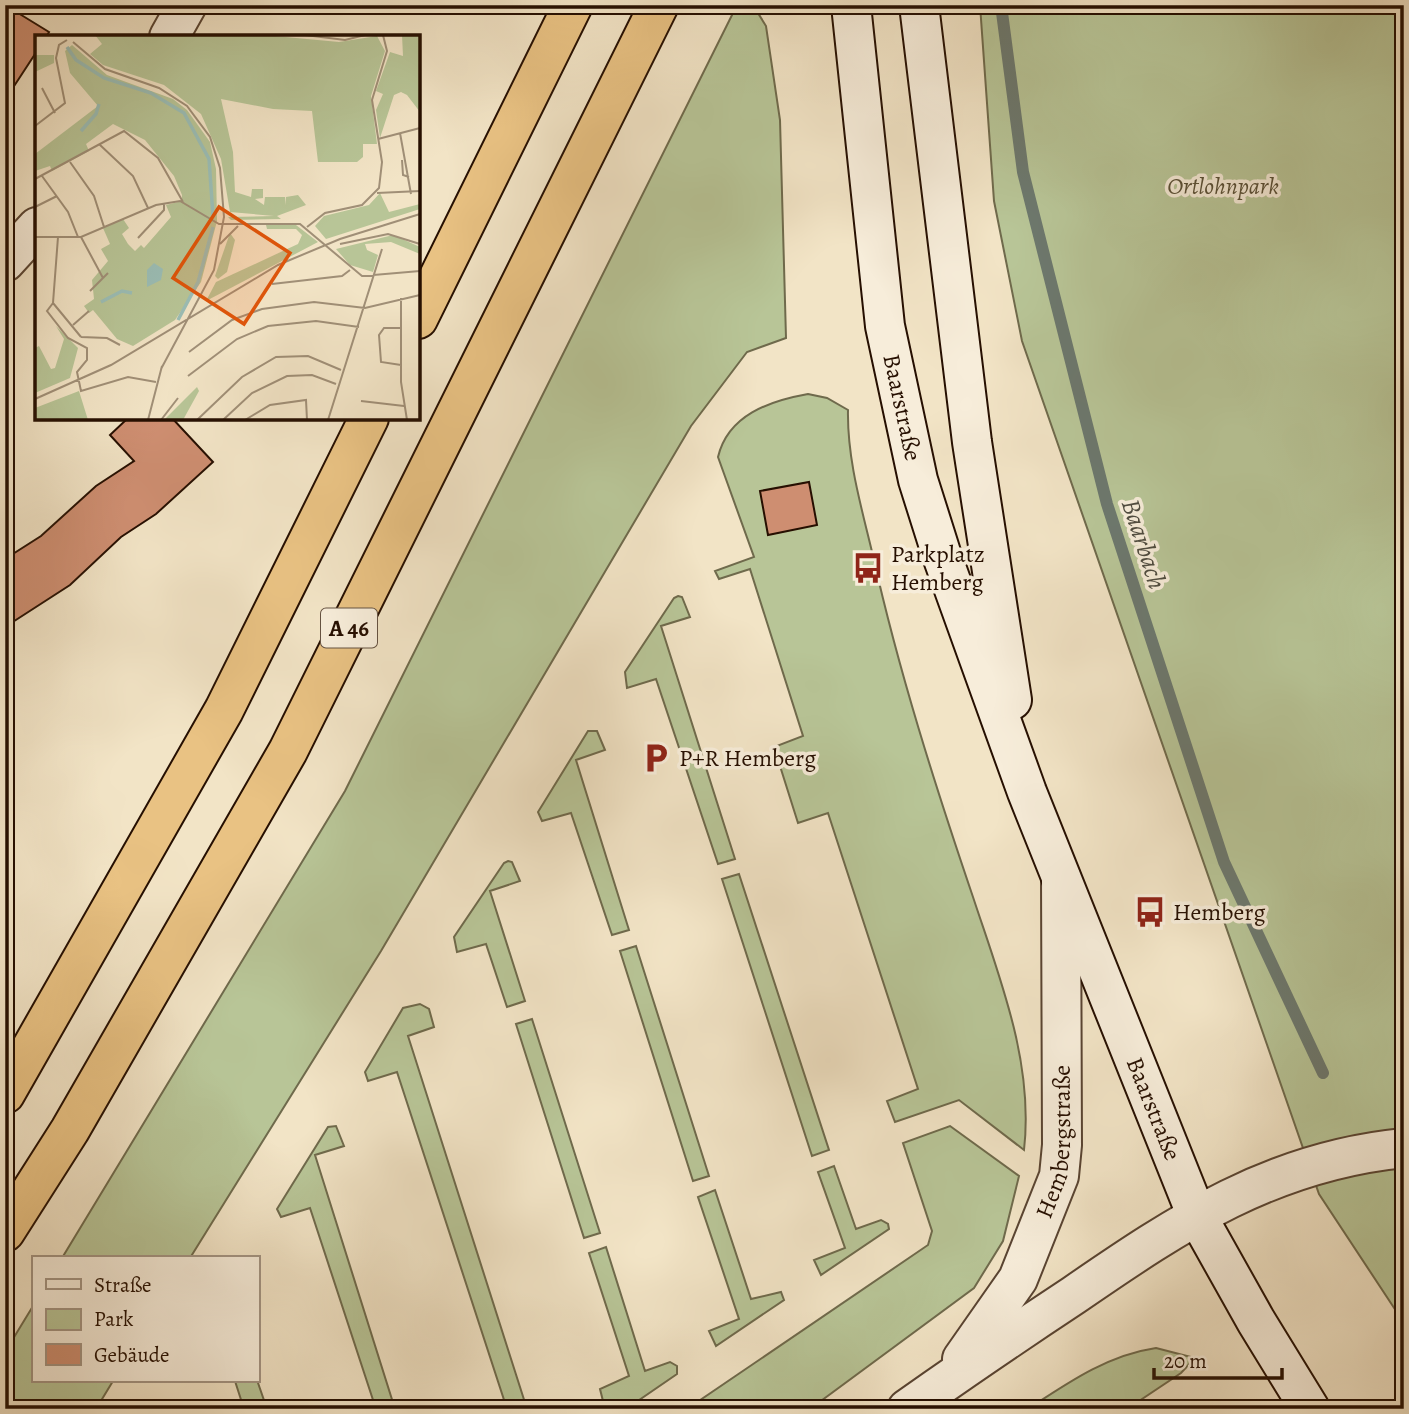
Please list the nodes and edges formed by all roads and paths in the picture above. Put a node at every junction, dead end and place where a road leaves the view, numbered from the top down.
1 (187, 5) edge
2 (573, 5) edge
3 (659, 5) edge
4 (851, 5) edge
5 (919, 5) edge
6 (170, 35) edge
7 (35, 229) edge
8 (5, 262) edge
9 (420, 316) edge
10 (368, 420) edge
11 (1027, 792) junction
12 (1061, 873) junction
13 (5, 1094) edge
14 (1404, 1148) edge
15 (1196, 1213) junction
16 (5, 1232) edge
17 (947, 1381) junction
18 (907, 1409) edge
19 (1310, 1409) edge

1 - 6 main road
2 - 9 highway
3 - 16 highway, A 46
4 - 11 main road, Baarstraße
5 - 11 main road, Baarstraße
7 - 8 main road
10 - 13 highway
11 - 12 main road, Baarstraße
12 - 15 main road, Baarstraße
12 - 17 main road, Hembergstraße
14 - 15 main road, Hembergstraße
15 - 17 main road, Hembergstraße
15 - 19 main road, Baarstraße
17 - 18 main road, Hembergstraße

